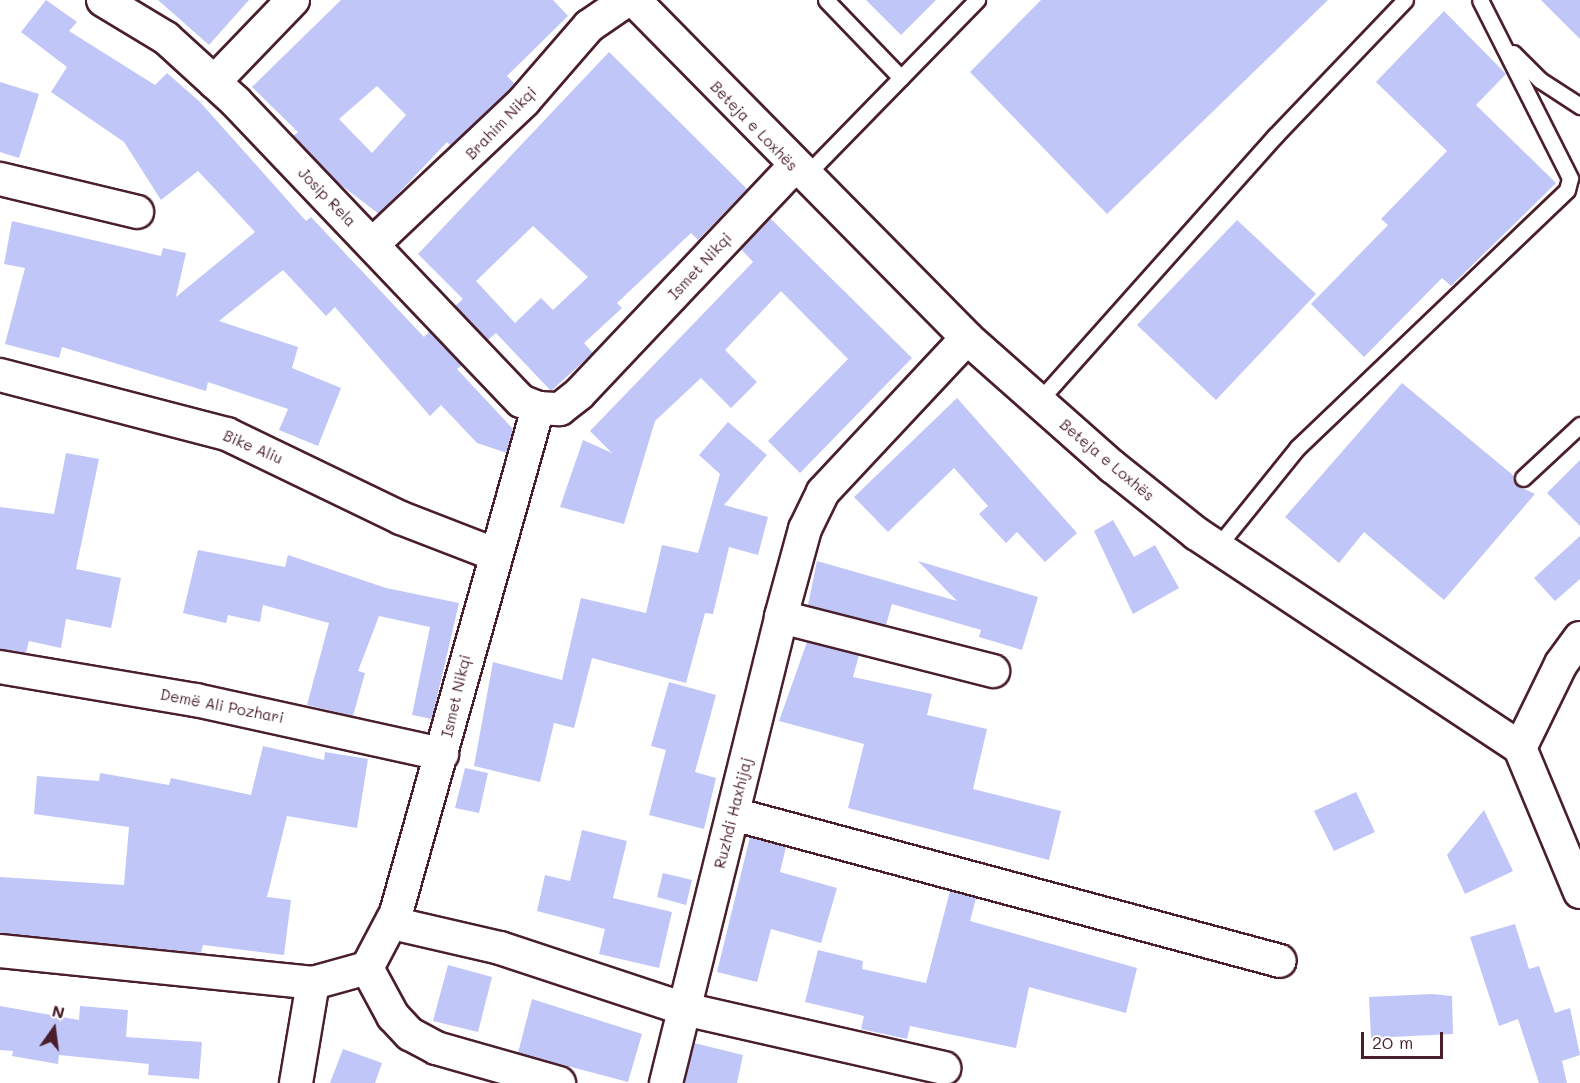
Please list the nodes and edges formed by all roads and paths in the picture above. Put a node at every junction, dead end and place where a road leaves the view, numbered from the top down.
1 (103, 0) edge
2 (293, 0) edge
3 (627, 0) edge
4 (634, 0) edge
5 (826, 0) edge
6 (977, 0) edge
7 (1405, 0) edge
8 (1480, 0) edge
9 (1502, 42) junction
10 (901, 78) junction
11 (214, 82) junction
12 (1580, 106) edge
13 (799, 172) junction
14 (0, 179) edge
15 (136, 212) dead end
16 (373, 244) junction
17 (967, 338) junction
18 (0, 375) edge
19 (1038, 402) junction
20 (538, 408) junction
21 (1580, 425) edge
22 (1523, 478) dead end
23 (1218, 546) junction
24 (494, 554) junction
25 (781, 617) junction
26 (1580, 638) edge
27 (0, 667) edge
28 (993, 671) dead end
29 (1520, 748) junction
30 (442, 754) junction
31 (733, 814) junction
32 (1580, 892) edge
33 (392, 923) junction
34 (0, 951) edge
35 (1280, 961) dead end
36 (367, 968) junction
37 (313, 983) junction
38 (684, 1009) junction
39 (944, 1068) dead end
40 (296, 1083) edge
41 (559, 1083) edge
42 (666, 1083) edge

1 - 11 street, Josip Rela
2 - 11 street
3 - 16 street, Brahim Nikqi
4 - 13 street, Beteja e Loxhës
5 - 10 lane
6 - 10 lane
7 - 19 lane
8 - 9 lane
9 - 12 lane
9 - 23 lane
10 - 13 lane
11 - 16 street, Josip Rela
13 - 17 street, Beteja e Loxhës
13 - 20 street, Ismet Nikqi
14 - 15 street
16 - 20 street, Josip Rela
17 - 19 street, Beteja e Loxhës
17 - 25 street, Ruzhdi Haxhijaj
18 - 24 street, Bike Aliu
19 - 23 street, Beteja e Loxhës
20 - 24 street, Ismet Nikqi
21 - 22 lane
23 - 29 street, Beteja e Loxhës
24 - 30 street, Ismet Nikqi
25 - 28 street
25 - 31 street, Ruzhdi Haxhijaj
26 - 29 street
27 - 30 street, Demë Ali Pozhari
29 - 32 street
30 - 33 street, Ismet Nikqi
31 - 35 street
31 - 38 street, Ruzhdi Haxhijaj
33 - 36 street, Ismet Nikqi
33 - 38 street
34 - 37 street
36 - 37 street
36 - 41 street
37 - 40 street
38 - 39 street
38 - 42 street, Ruzhdi Haxhijaj

